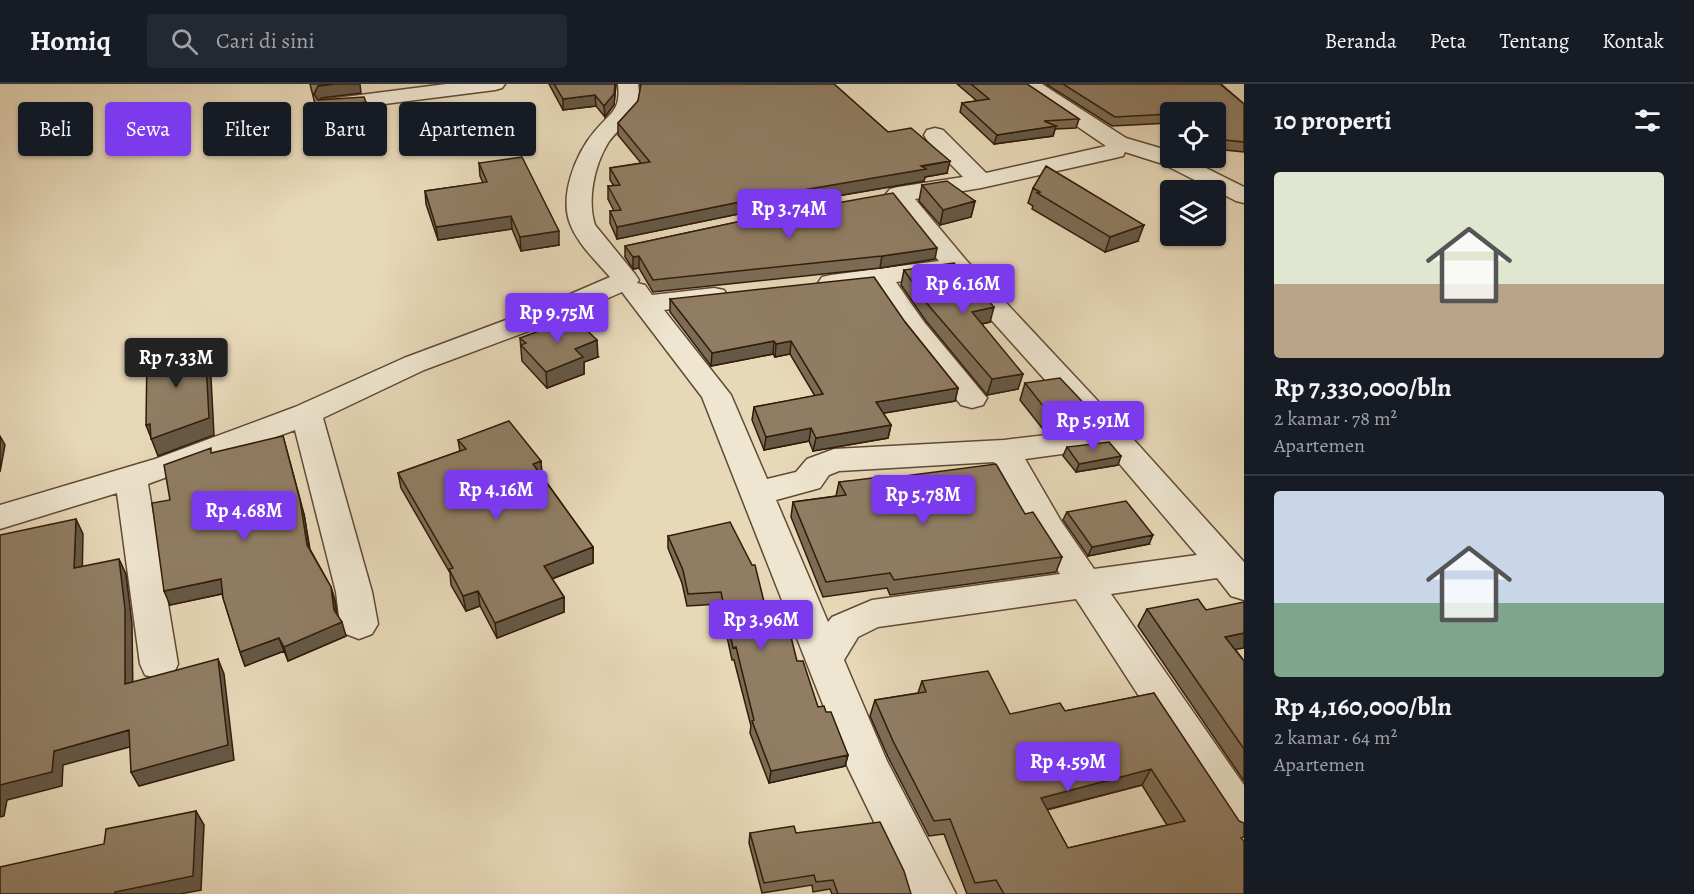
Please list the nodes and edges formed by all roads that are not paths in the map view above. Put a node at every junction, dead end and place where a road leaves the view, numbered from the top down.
1 (495, 84) edge
2 (628, 84) edge
3 (1028, 84) edge
4 (353, 102) edge
5 (935, 135) dead end
6 (1118, 143) junction
7 (981, 181) junction
8 (1244, 195) edge
9 (957, 266) junction
10 (625, 271) junction
11 (880, 278) junction
12 (809, 286) edge
13 (739, 294) edge
14 (972, 398) dead end
15 (306, 414) junction
16 (1114, 437) junction
17 (1004, 451) junction
18 (131, 478) junction
19 (758, 492) junction
20 (0, 517) edge
21 (1234, 575) edge
22 (1083, 583) junction
23 (359, 624) dead end
24 (825, 657) junction
25 (159, 664) dead end
26 (1244, 821) edge
27 (933, 894) edge

1 - 4 street
2 - 10 street
3 - 6 street
5 - 7 street
6 - 7 street
6 - 8 street
7 - 9 street
9 - 11 street
9 - 16 street
10 - 13 street
10 - 15 street
10 - 19 street
11 - 12 street
11 - 14 street
15 - 18 street
15 - 23 street
16 - 17 street
16 - 21 street
17 - 19 street
17 - 22 street
18 - 20 street
18 - 25 street
19 - 24 street
21 - 22 street
22 - 24 street
22 - 26 street
24 - 27 street

